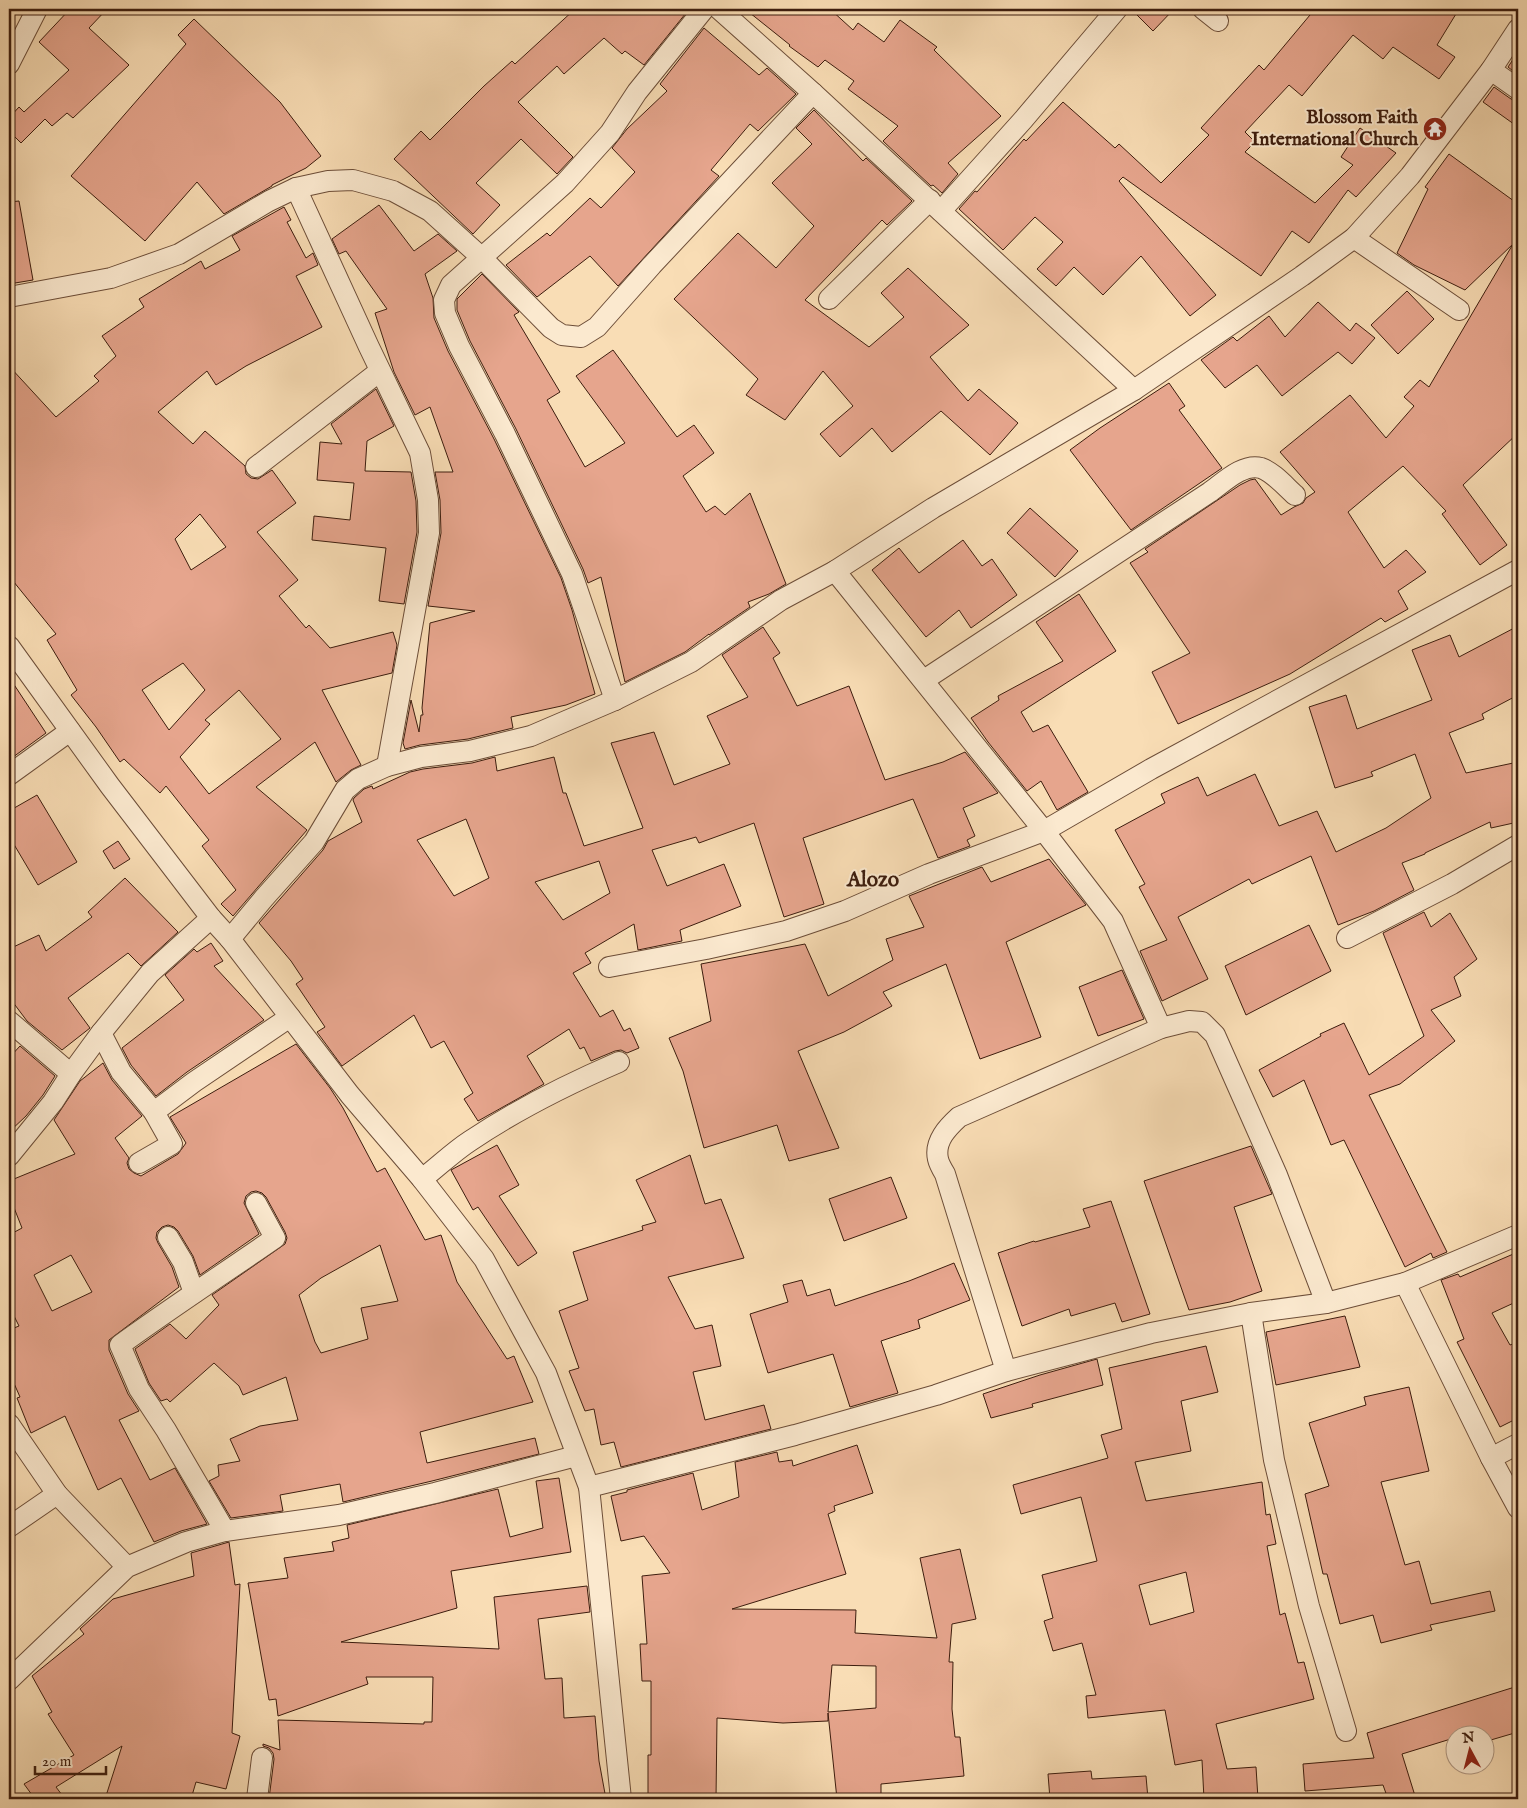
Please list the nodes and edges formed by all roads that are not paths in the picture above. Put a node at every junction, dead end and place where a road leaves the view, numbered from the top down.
1 (37, 9) edge
2 (718, 9) edge
3 (1116, 9) edge
4 (1518, 29) edge
5 (9, 64) edge
6 (1491, 70) junction
7 (1518, 89) edge
8 (813, 93) junction
9 (296, 188) junction
10 (935, 206) junction
11 (1354, 238) junction
12 (481, 256) junction
13 (9, 297) edge
14 (829, 299) dead end
15 (1459, 310) dead end
16 (380, 371) junction
17 (1134, 390) junction
18 (256, 467) dead end
19 (1294, 495) dead end
20 (1518, 570) edge
21 (835, 571) junction
22 (9, 646) edge
23 (924, 680) junction
24 (615, 700) junction
25 (70, 731) junction
26 (387, 766) junction
27 (9, 775) edge
28 (1044, 831) junction
29 (1518, 845) edge
30 (211, 918) junction
31 (1347, 938) dead end
32 (230, 939) junction
33 (609, 967) dead end
34 (290, 1017) junction
35 (9, 1021) edge
36 (1161, 1028) junction
37 (101, 1033) junction
38 (619, 1062) dead end
39 (70, 1074) junction
40 (154, 1112) junction
41 (9, 1156) edge
42 (139, 1163) dead end
43 (422, 1179) junction
44 (256, 1203) dead end
45 (1518, 1235) edge
46 (168, 1236) dead end
47 (1405, 1283) junction
48 (194, 1293) junction
49 (1326, 1303) junction
50 (1251, 1313) junction
51 (1006, 1371) junction
52 (9, 1424) edge
53 (1518, 1444) edge
54 (576, 1456) junction
55 (1491, 1458) junction
56 (589, 1487) junction
57 (57, 1494) junction
58 (1518, 1508) edge
59 (9, 1527) edge
60 (225, 1531) junction
61 (127, 1567) junction
62 (9, 1680) edge
63 (1346, 1731) dead end
64 (262, 1758) dead end
65 (257, 1799) edge
66 (621, 1799) edge

1 - 5 street
2 - 8 street
2 - 12 street
3 - 10 street
4 - 6 street
6 - 7 street
6 - 11 street
8 - 10 street
8 - 12 street
9 - 12 street
9 - 13 street
9 - 16 street
10 - 14 street
10 - 17 street
11 - 15 street
11 - 17 street
12 - 24 street
16 - 18 street
16 - 26 street
17 - 21 street
19 - 23 street
20 - 28 street
21 - 23 street
21 - 24 street
22 - 25 street
23 - 28 street
24 - 26 street
25 - 27 street
25 - 30 street
26 - 32 street
28 - 33 street
28 - 36 street
29 - 31 street
30 - 32 street
30 - 37 street
32 - 34 street
34 - 40 street
34 - 43 street
35 - 39 street
36 - 49 street
36 - 51 street
37 - 39 street
37 - 40 street
38 - 43 street
39 - 41 street
40 - 42 street
43 - 54 street
44 - 48 street
45 - 47 street
46 - 48 street
47 - 49 street
47 - 55 street
48 - 60 street
49 - 50 street
50 - 51 street
50 - 63 street
51 - 56 street
52 - 57 street
53 - 55 street
54 - 56 street
54 - 60 street
55 - 58 street
56 - 66 street
57 - 59 street
57 - 61 street
60 - 61 street
61 - 62 street
64 - 65 street

